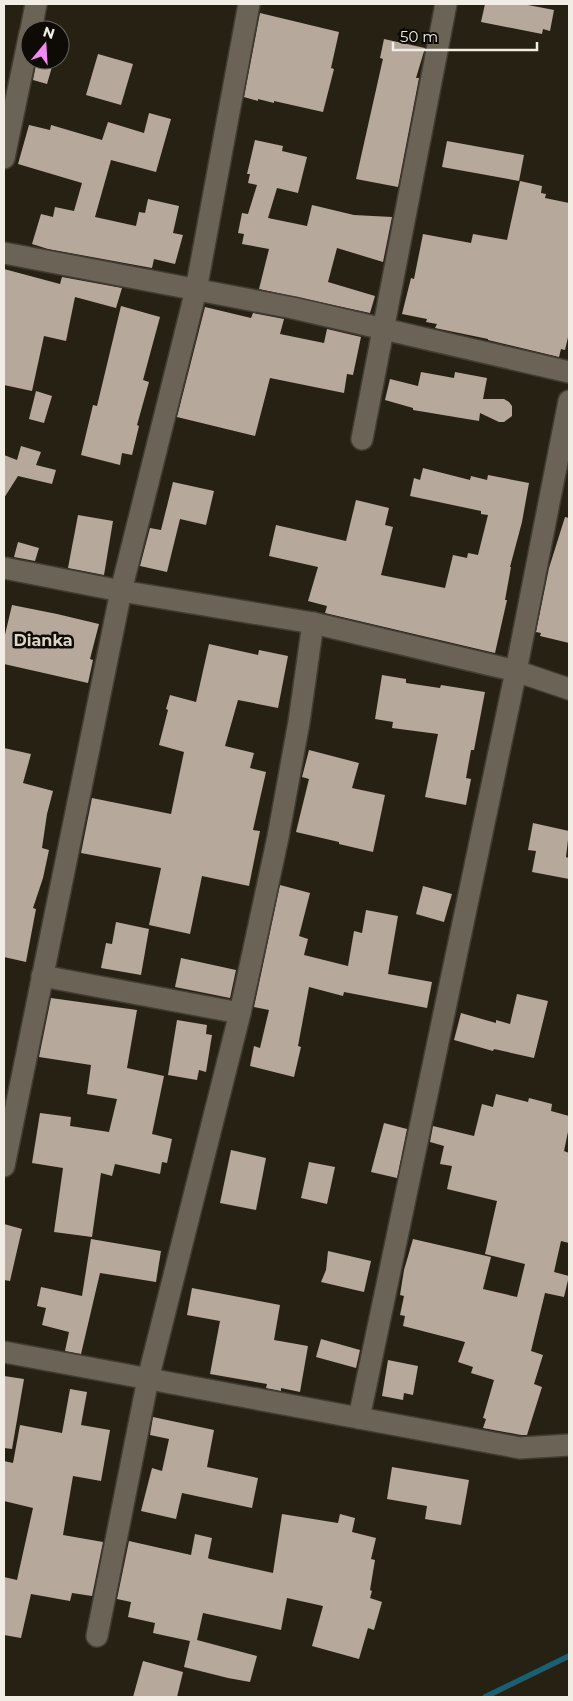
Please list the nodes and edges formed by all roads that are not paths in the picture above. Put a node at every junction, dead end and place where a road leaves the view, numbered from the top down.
1 (36, 4) edge
2 (249, 4) edge
3 (446, 4) edge
4 (33, 20) edge
5 (22, 70) edge
6 (4, 158) edge
7 (4, 253) edge
8 (196, 290) junction
9 (382, 328) junction
10 (569, 372) edge
11 (569, 401) edge
12 (362, 439) dead end
13 (4, 568) edge
14 (120, 591) junction
15 (313, 623) junction
16 (516, 671) junction
17 (569, 689) edge
18 (42, 976) junction
19 (240, 1013) junction
20 (4, 1166) edge
21 (4, 1352) edge
22 (148, 1379) junction
23 (359, 1418) junction
24 (569, 1445) edge
25 (98, 1636) dead end

1 - 4 street
2 - 8 street
3 - 9 street
5 - 6 street
7 - 8 street
8 - 9 street
8 - 14 street
9 - 10 street
9 - 12 street
11 - 16 street
13 - 14 street
14 - 15 street
14 - 18 street
15 - 16 street
15 - 19 street
16 - 17 street
16 - 23 street
18 - 19 street
18 - 20 street
19 - 22 street
21 - 22 street
22 - 23 street
22 - 25 street
23 - 24 street

